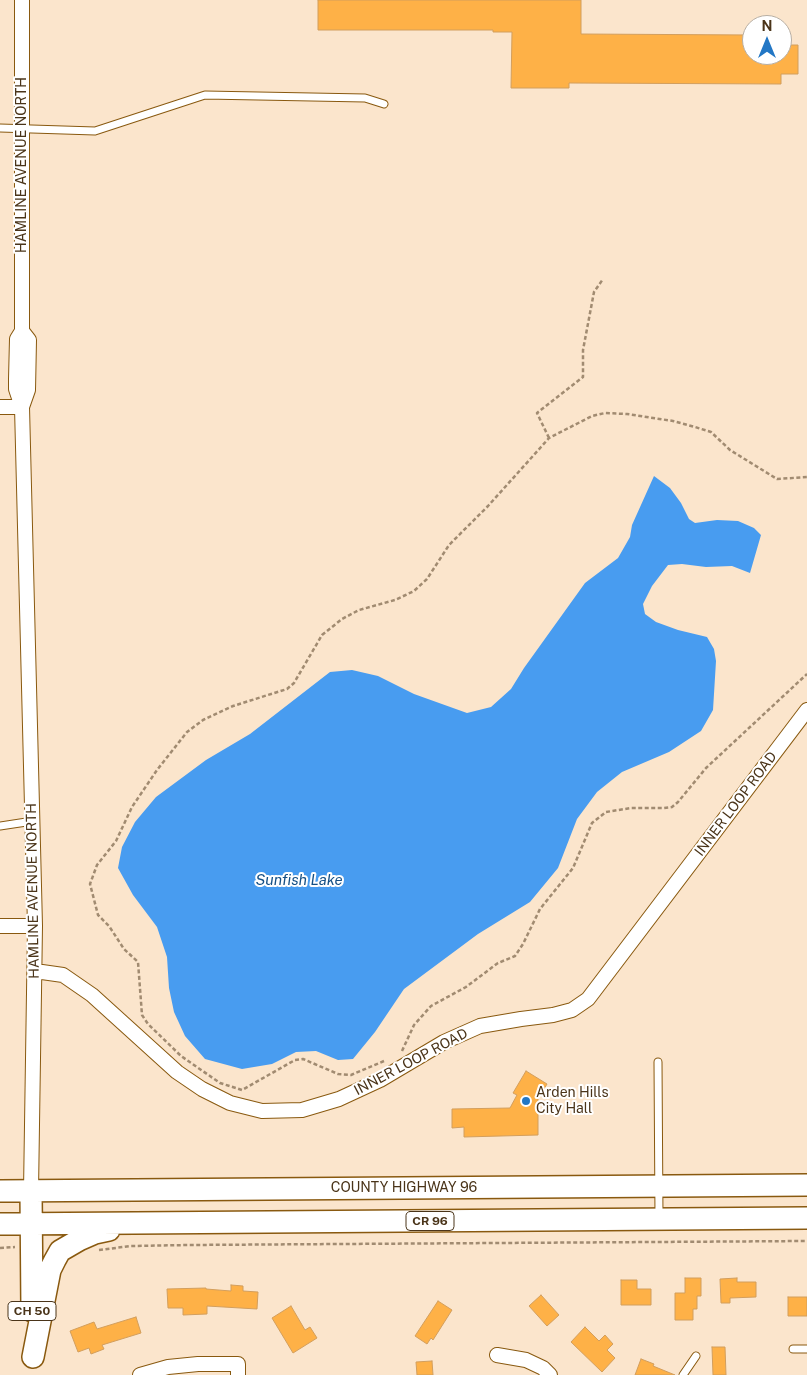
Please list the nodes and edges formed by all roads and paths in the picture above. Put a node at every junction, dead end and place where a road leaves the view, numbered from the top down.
1 (22, 0) edge
2 (384, 104) dead end
3 (0, 128) edge
4 (22, 128) junction
5 (603, 279) dead end
6 (0, 407) edge
7 (22, 407) junction
8 (550, 438) junction
9 (807, 477) edge
10 (807, 674) edge
11 (807, 710) edge
12 (33, 822) junction
13 (0, 826) edge
14 (0, 926) edge
15 (35, 926) junction
16 (35, 971) junction
17 (395, 1056) dead end
18 (387, 1060) dead end
19 (658, 1062) dead end
20 (660, 1186) junction
21 (807, 1186) edge
22 (0, 1191) edge
23 (31, 1191) junction
24 (807, 1218) edge
25 (659, 1220) junction
26 (158, 1222) junction
27 (31, 1223) junction
28 (0, 1224) edge
29 (807, 1241) edge
30 (4, 1247) dead end
31 (0, 1248) edge
32 (94, 1251) dead end
33 (793, 1349) dead end
34 (807, 1349) edge
35 (497, 1354) dead end
36 (696, 1356) dead end
37 (33, 1366) edge
38 (140, 1375) edge
39 (238, 1375) edge
40 (550, 1375) edge
41 (683, 1375) edge

1 - 4 street, HAMLINE AVENUE NORTH
2 - 4 lane
3 - 4 lane
4 - 7 street, HAMLINE AVENUE NORTH
5 - 8 path
6 - 7 street
7 - 12 street, HAMLINE AVENUE NORTH
8 - 9 path
8 - 18 path
10 - 17 path
11 - 16 street, INNER LOOP ROAD
12 - 13 lane
12 - 15 street, HAMLINE AVENUE NORTH
14 - 15 street
15 - 16 street, HAMLINE AVENUE NORTH
16 - 23 street, HAMLINE AVENUE NORTH
19 - 20 lane
20 - 21 main road, COUNTY HIGHWAY 96
20 - 23 main road, COUNTY HIGHWAY 96
20 - 25 lane
22 - 23 main road, COUNTY HIGHWAY 96
23 - 27 main road, HAMLINE AVENUE NORTH / CH 50
24 - 25 main road, CR 96
25 - 26 main road, CR 96
26 - 27 main road, CR 96
26 - 37 main road
27 - 28 main road, CR 96
27 - 37 main road, HAMLINE AVENUE NORTH / CH 50
29 - 32 path
30 - 31 path
33 - 34 lane
35 - 40 street
36 - 41 lane
38 - 39 street

